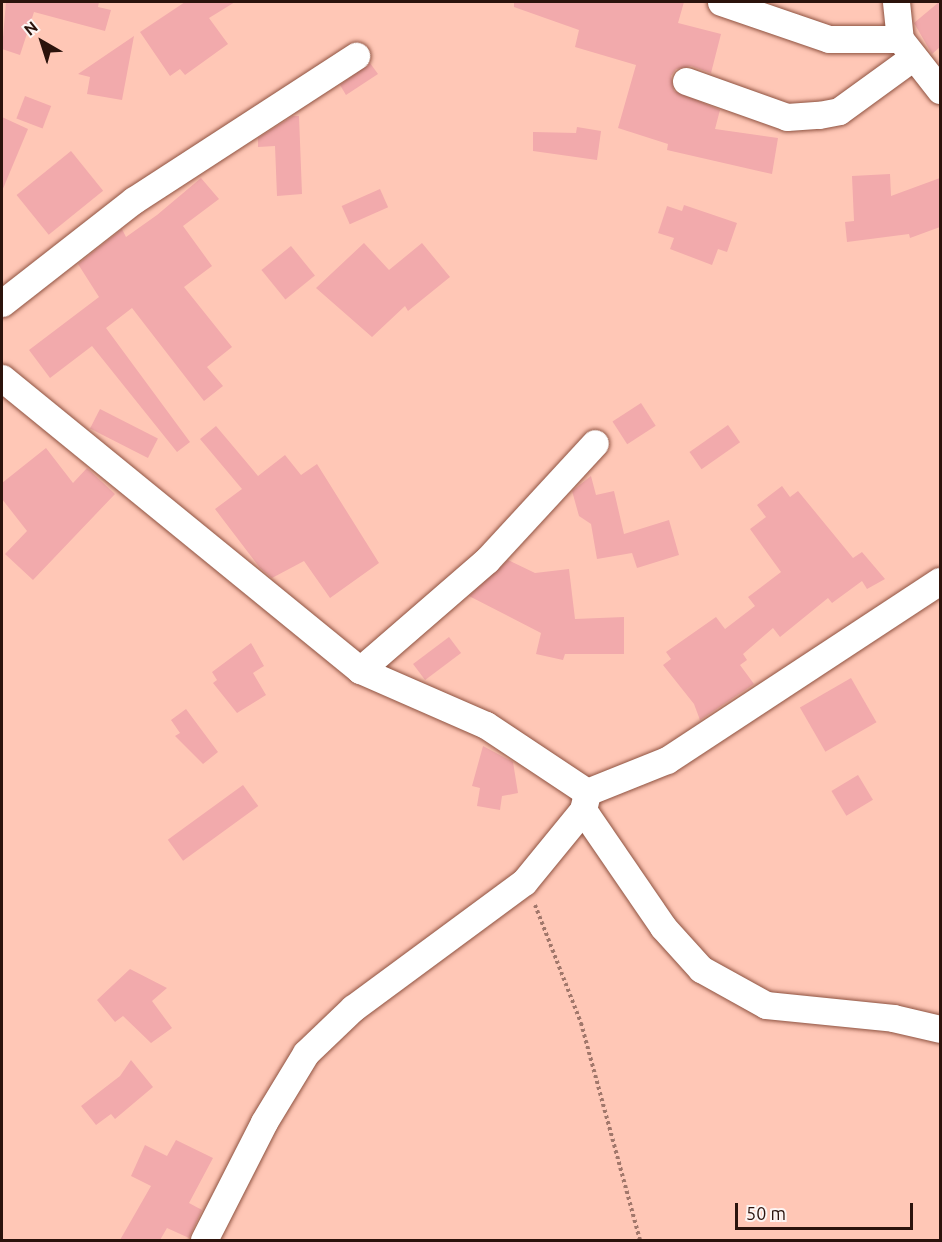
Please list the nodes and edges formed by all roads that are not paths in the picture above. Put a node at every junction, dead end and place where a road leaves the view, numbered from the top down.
1 (722, 2) edge
2 (896, 2) edge
3 (906, 48) junction
4 (356, 56) dead end
5 (686, 81) dead end
6 (940, 90) edge
7 (2, 303) edge
8 (2, 378) edge
9 (595, 442) dead end
10 (940, 581) edge
11 (360, 670) junction
12 (585, 801) junction
13 (940, 1029) edge
14 (204, 1240) edge

1 - 3 street
2 - 3 street
3 - 5 street
3 - 6 street
4 - 7 street
8 - 11 street
9 - 11 street
10 - 12 street
11 - 12 street
12 - 13 street
12 - 14 street

